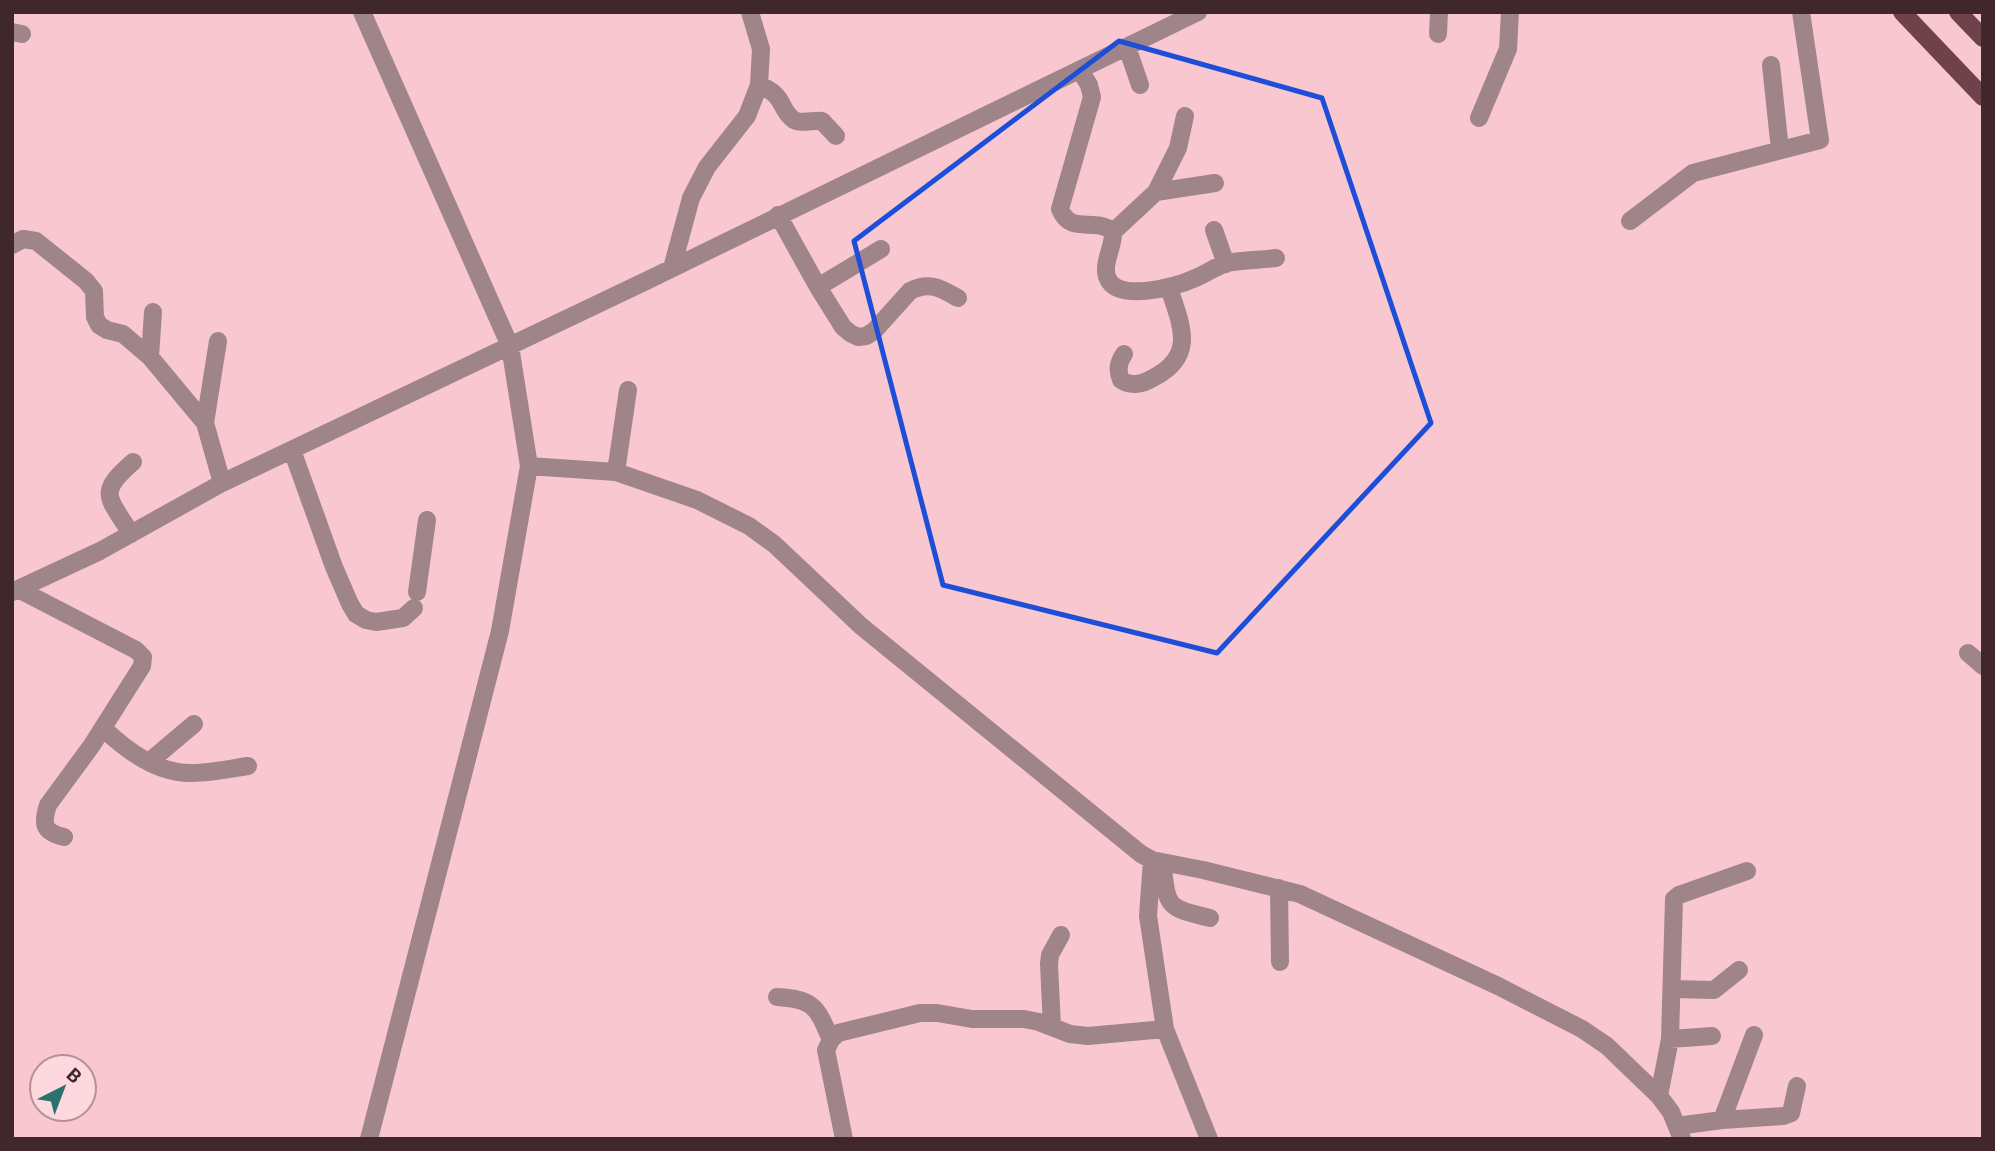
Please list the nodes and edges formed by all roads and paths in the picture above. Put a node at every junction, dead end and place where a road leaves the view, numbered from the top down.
1 (362, 12) edge
2 (750, 12) edge
3 (1198, 12) edge
4 (1439, 12) edge
5 (1510, 12) edge
6 (1801, 12) edge
7 (1902, 12) edge
8 (1958, 12) edge
9 (1438, 34) dead end
10 (1983, 38) edge
11 (1127, 47) junction
12 (1771, 65) dead end
13 (1080, 70) junction
14 (760, 85) junction
15 (1140, 85) dead end
16 (1983, 97) edge
17 (1185, 116) dead end
18 (1479, 118) dead end
19 (836, 136) dead end
20 (1780, 150) junction
21 (1216, 183) dead end
22 (1157, 192) junction
23 (778, 215) junction
24 (1630, 221) dead end
25 (1214, 230) dead end
26 (1113, 232) junction
27 (12, 245) edge
28 (881, 249) dead end
29 (1276, 258) dead end
30 (1226, 264) junction
31 (672, 268) junction
32 (818, 286) junction
33 (1169, 288) junction
34 (958, 298) dead end
35 (153, 312) dead end
36 (218, 341) dead end
37 (510, 346) junction
38 (1124, 354) dead end
39 (150, 357) junction
40 (628, 390) dead end
41 (205, 422) junction
42 (292, 450) junction
43 (133, 462) dead end
44 (529, 466) junction
45 (616, 472) junction
46 (222, 484) junction
47 (427, 520) dead end
48 (131, 534) junction
49 (15, 590) edge
50 (1968, 653) dead end
51 (1983, 666) edge
52 (194, 724) dead end
53 (104, 729) junction
54 (149, 762) junction
55 (248, 766) dead end
56 (64, 837) dead end
57 (1157, 861) junction
58 (1747, 871) dead end
59 (1279, 888) junction
60 (1210, 918) dead end
61 (1061, 935) dead end
62 (1280, 962) dead end
63 (1739, 970) dead end
64 (1672, 989) junction
65 (776, 997) dead end
66 (1052, 1027) junction
67 (1165, 1029) junction
68 (1754, 1035) dead end
69 (1712, 1036) dead end
70 (1670, 1039) junction
71 (831, 1040) junction
72 (1797, 1086) dead end
73 (1659, 1096) junction
74 (1722, 1120) junction
75 (1679, 1132) edge
76 (369, 1139) edge
77 (844, 1139) edge
78 (1209, 1139) edge

1 - 37 street
2 - 14 street
3 - 11 street
4 - 9 street
5 - 18 street
6 - 20 street
7 - 16 main road
8 - 10 main road
11 - 13 street
11 - 15 street
12 - 20 street
13 - 23 street
13 - 26 street
14 - 19 street
14 - 31 street
17 - 22 street
20 - 24 street
21 - 22 street
22 - 26 street
23 - 31 street
23 - 32 street
25 - 30 street
26 - 33 street
27 - 39 street
28 - 32 street
29 - 30 street
30 - 33 street
31 - 37 street
32 - 34 street
33 - 38 street
35 - 39 street
36 - 41 street
37 - 42 street
37 - 44 street
39 - 41 street
40 - 45 street
41 - 46 street
42 - 46 street
42 - 47 street
43 - 48 street
44 - 45 street
44 - 76 street
45 - 57 street
46 - 48 street
48 - 49 street
49 - 53 street
50 - 51 street
52 - 54 street
53 - 54 street
53 - 56 street
54 - 55 street
57 - 59 street
57 - 60 street
57 - 67 street
58 - 64 street
59 - 62 street
59 - 73 street
61 - 66 street
63 - 64 street
64 - 70 street
65 - 71 street
66 - 67 street
66 - 71 street
67 - 78 street
68 - 74 street
69 - 70 street
70 - 73 street
71 - 77 street
72 - 74 street
73 - 75 street
74 - 75 street

